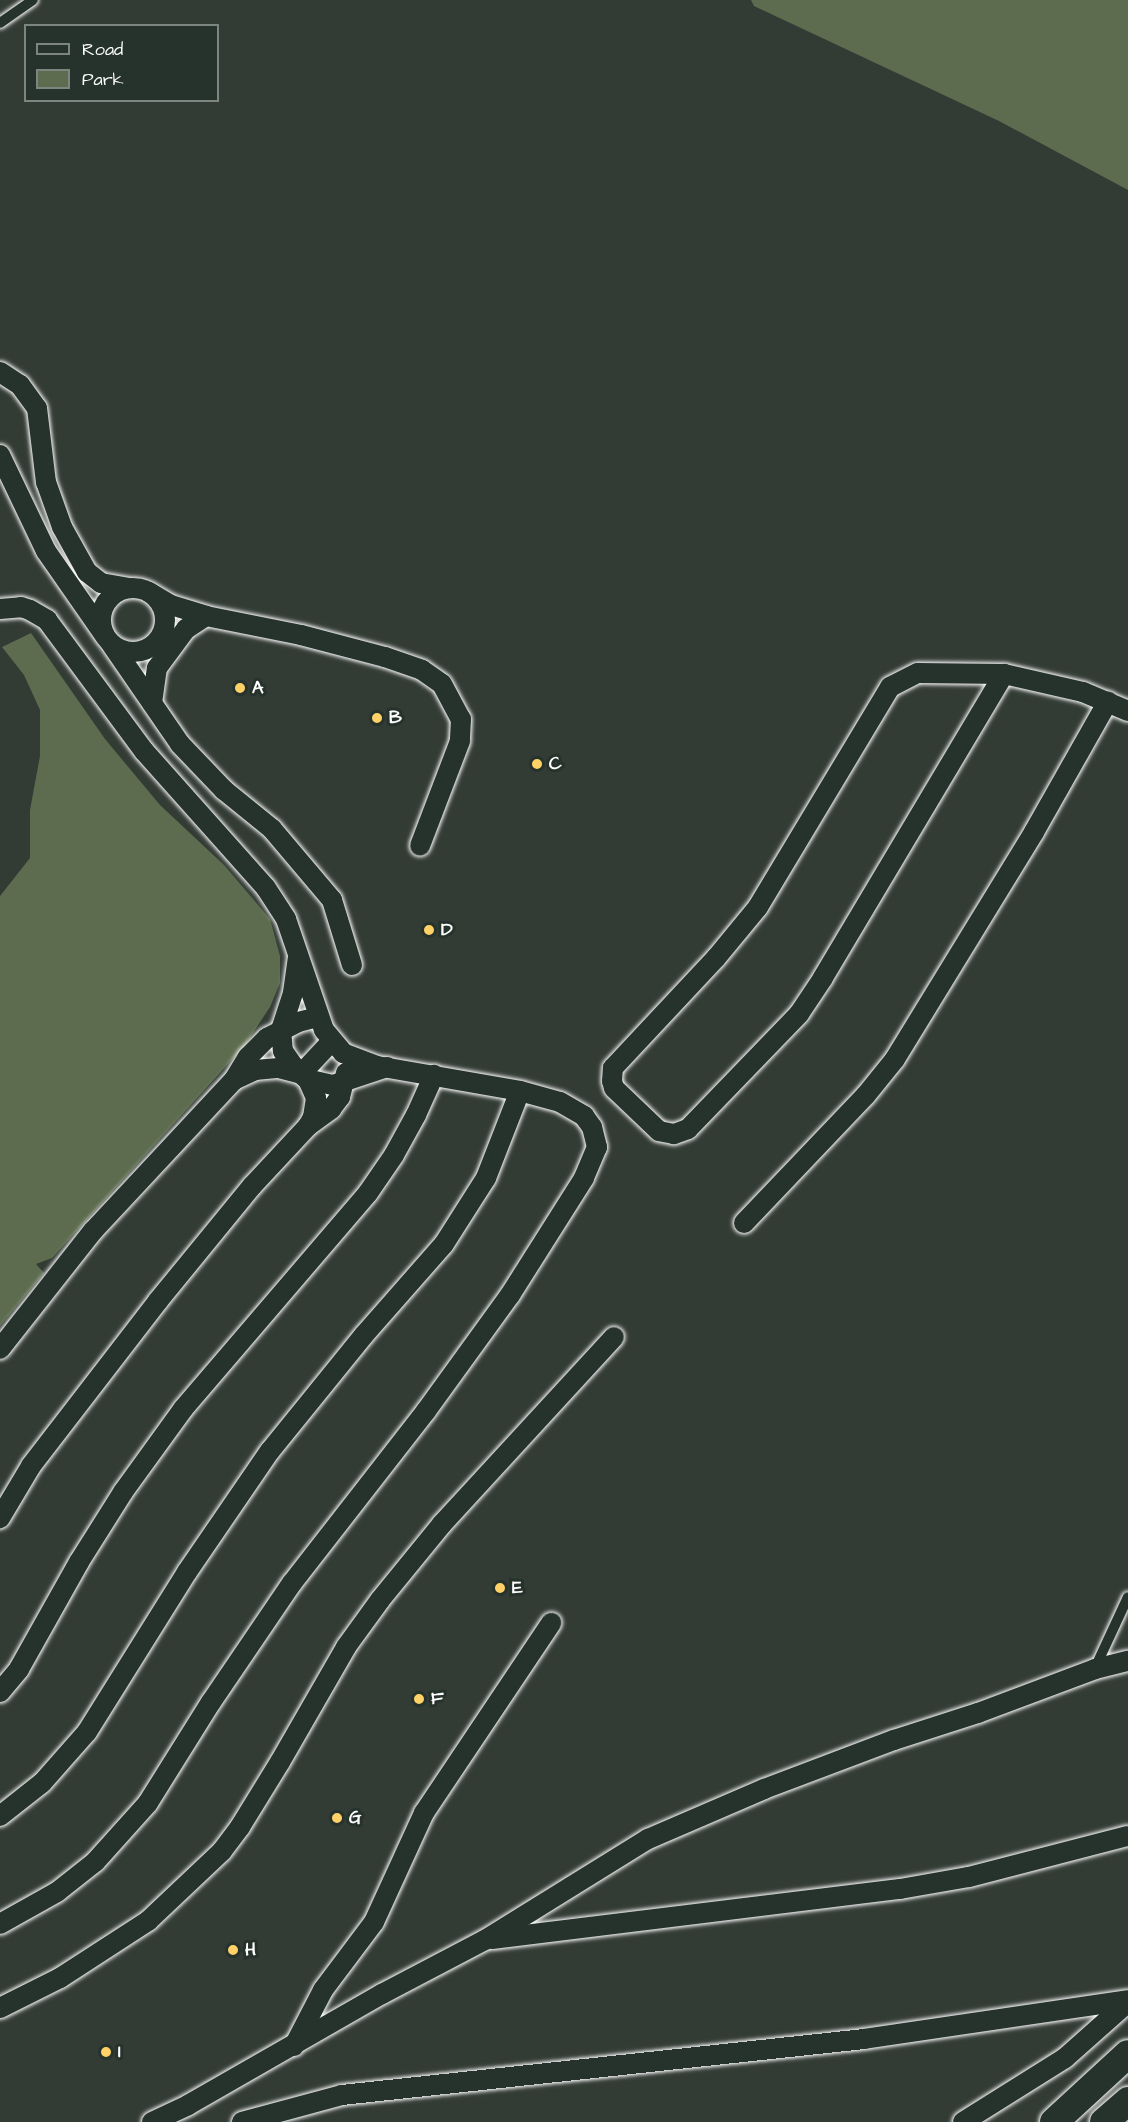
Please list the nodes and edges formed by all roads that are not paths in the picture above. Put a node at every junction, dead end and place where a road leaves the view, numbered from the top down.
1 (33, 0) edge
2 (0, 23) edge
3 (0, 372) edge
4 (0, 455) edge
5 (130, 588) junction
6 (149, 592) junction
7 (0, 609) edge
8 (206, 616) junction
9 (109, 641) junction
10 (1004, 674) junction
11 (1108, 702) junction
12 (152, 703) junction
13 (1128, 711) edge
14 (420, 846) dead end
15 (298, 954) junction
16 (352, 965) dead end
17 (318, 1017) junction
18 (281, 1029) junction
19 (338, 1047) junction
20 (389, 1067) junction
21 (302, 1074) junction
22 (434, 1075) junction
23 (234, 1080) junction
24 (345, 1083) junction
25 (520, 1091) junction
26 (308, 1126) junction
27 (744, 1223) dead end
28 (614, 1336) dead end
29 (0, 1349) edge
30 (0, 1518) edge
31 (1128, 1597) edge
32 (551, 1623) dead end
33 (1128, 1661) edge
34 (1095, 1669) junction
35 (0, 1692) edge
36 (0, 1816) edge
37 (1128, 1836) edge
38 (0, 1924) edge
39 (485, 1940) junction
40 (1128, 2001) edge
41 (0, 2008) edge
42 (294, 2046) junction
43 (1128, 2054) edge
44 (1128, 2101) edge
45 (153, 2122) edge
46 (242, 2122) edge
47 (963, 2122) edge
48 (1053, 2122) edge
49 (1104, 2122) edge

1 - 2 lane
3 - 5 street
4 - 9 street
5 - 6 street
5 - 9 street
6 - 8 street
6 - 9 street
7 - 15 street
8 - 12 street
8 - 14 street
9 - 12 street
10 - 10 street
10 - 11 street
11 - 13 street
11 - 27 street
12 - 16 street
15 - 17 street
15 - 18 street
17 - 18 street
17 - 19 street
18 - 21 street
18 - 23 street
19 - 20 street
19 - 21 street
19 - 24 street
20 - 22 street
20 - 24 street
21 - 23 street
21 - 24 street
21 - 26 street
22 - 25 street
22 - 35 street
23 - 29 street
24 - 26 street
25 - 36 street
25 - 38 street
26 - 30 street
28 - 41 street
31 - 34 lane
32 - 42 street
33 - 34 street
34 - 39 street
37 - 39 street
39 - 42 street
40 - 46 street
40 - 47 street
42 - 45 street
43 - 48 main road
44 - 49 main road

